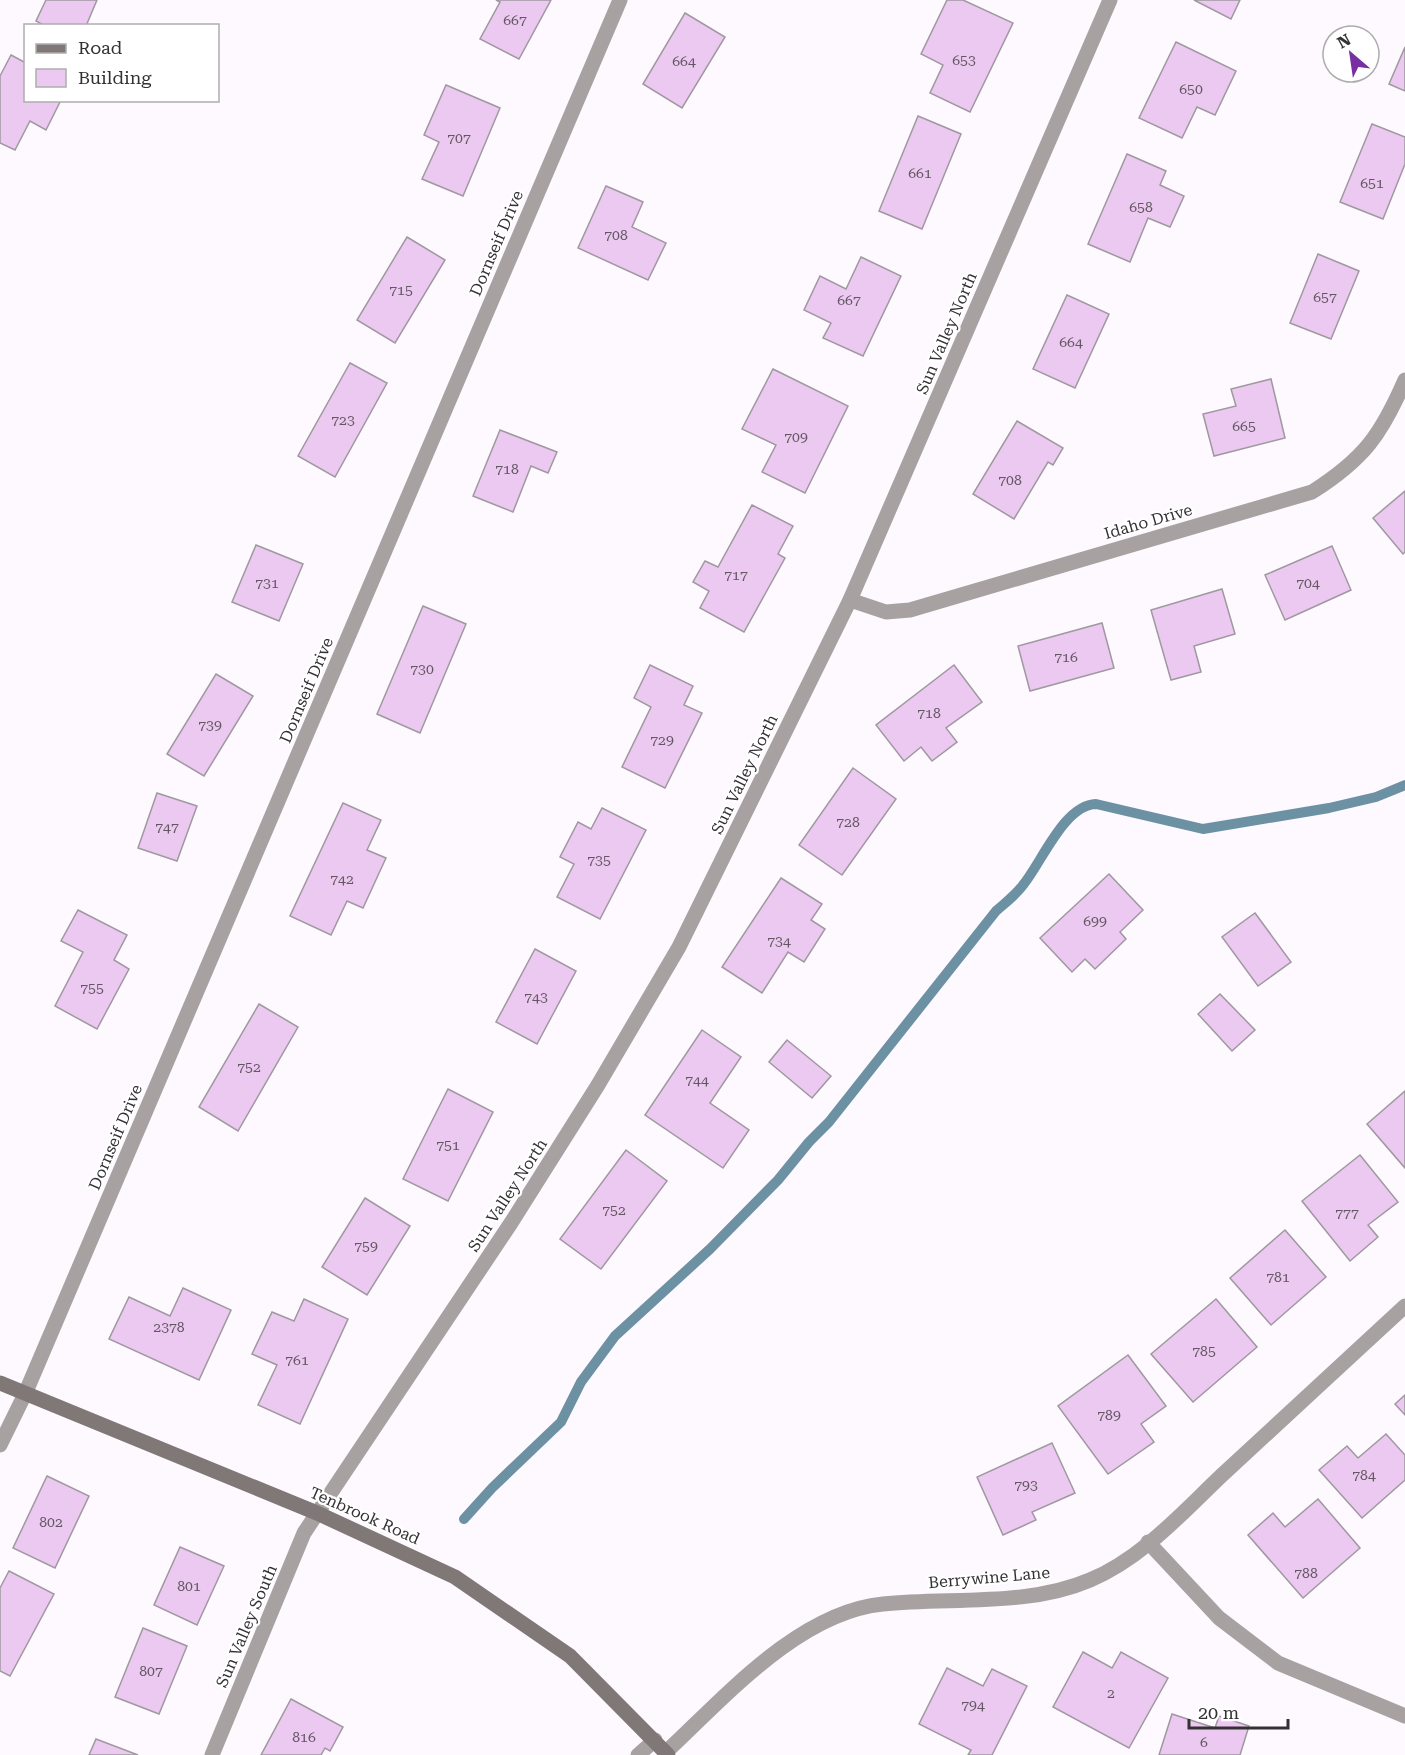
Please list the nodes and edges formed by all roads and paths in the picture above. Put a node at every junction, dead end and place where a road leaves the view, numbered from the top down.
1 (620, 0) edge
2 (1110, 0) edge
3 (1405, 380) edge
4 (850, 600) junction
5 (1405, 1306) edge
6 (0, 1383) edge
7 (25, 1394) junction
8 (0, 1445) edge
9 (317, 1513) junction
10 (1148, 1542) junction
11 (1405, 1716) edge
12 (655, 1740) junction
13 (667, 1754) edge
14 (212, 1755) edge
15 (638, 1755) edge

1 - 7 street, Dornseif Drive
2 - 4 street, Sun Valley North
3 - 4 street, Idaho Drive
4 - 9 street, Sun Valley North
5 - 10 street, Berrywine Lane
6 - 7 street, Tenbrook Road
7 - 8 street, Dornseif Drive
7 - 9 street, Tenbrook Road
9 - 12 street, Tenbrook Road
9 - 14 street, Sun Valley South
10 - 11 street
10 - 13 street, Berrywine Lane
12 - 13 street, Tenbrook Road
12 - 15 street

